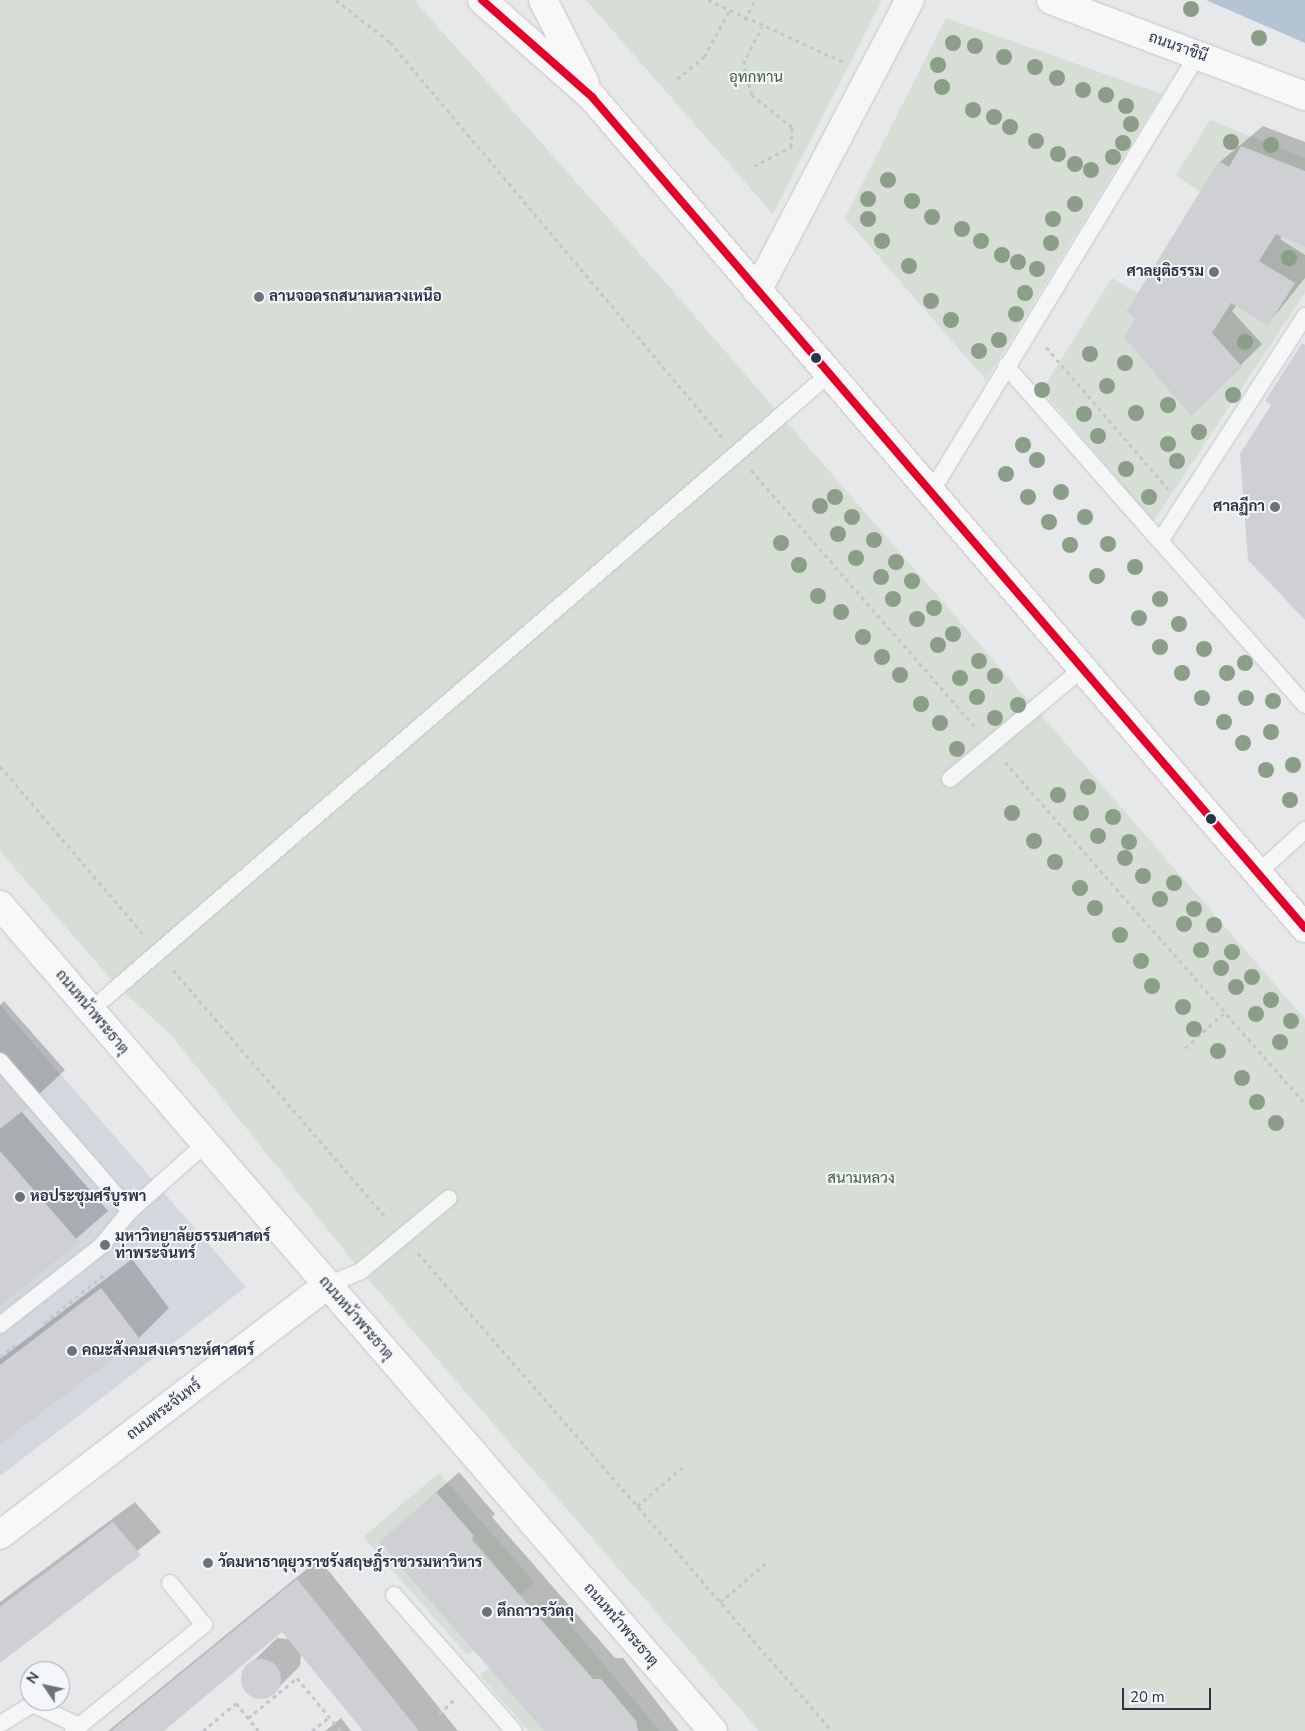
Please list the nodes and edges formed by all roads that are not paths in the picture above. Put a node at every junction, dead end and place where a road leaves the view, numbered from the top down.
1 (482, 0) edge
2 (542, 0) edge
3 (910, 0) edge
4 (1051, 0) edge
5 (1198, 54) junction
6 (1305, 96) edge
7 (592, 98) junction
8 (757, 291) junction
9 (1305, 316) edge
10 (1006, 366) junction
11 (829, 374) junction
12 (930, 492) junction
13 (1160, 541) junction
14 (1082, 668) junction
15 (1305, 705) edge
16 (950, 779) dead end
17 (1305, 830) edge
18 (1258, 873) junction
19 (0, 905) edge
20 (1305, 928) edge
21 (91, 1010) junction
22 (0, 1061) edge
23 (204, 1145) junction
24 (449, 1198) dead end
25 (130, 1211) junction
26 (327, 1285) junction
27 (0, 1325) edge
28 (0, 1535) edge
29 (170, 1583) dead end
30 (394, 1596) dead end
31 (0, 1724) edge
32 (76, 1728) edge
33 (514, 1731) edge
34 (713, 1731) edge

1 - 7 street
2 - 7 street
3 - 8 street
4 - 5 street, ถนนราชินี
5 - 6 street, ถนนราชินี
5 - 10 lane
7 - 8 street
8 - 11 street
9 - 13 lane
10 - 12 lane
10 - 13 lane
11 - 12 street
11 - 21 lane
12 - 14 street
13 - 15 lane
14 - 16 lane
14 - 18 street
17 - 18 lane
18 - 20 street
19 - 21 street, ถนนหน้าพระธาตุ
21 - 23 street, ถนนหน้าพระธาตุ
22 - 25 lane
23 - 25 lane
23 - 26 street, ถนนหน้าพระธาตุ
24 - 26 lane
25 - 27 lane
26 - 28 street, ถนนพระจันทร์
26 - 34 street, ถนนหน้าพระธาตุ
29 - 32 lane
30 - 33 lane
31 - 32 lane

